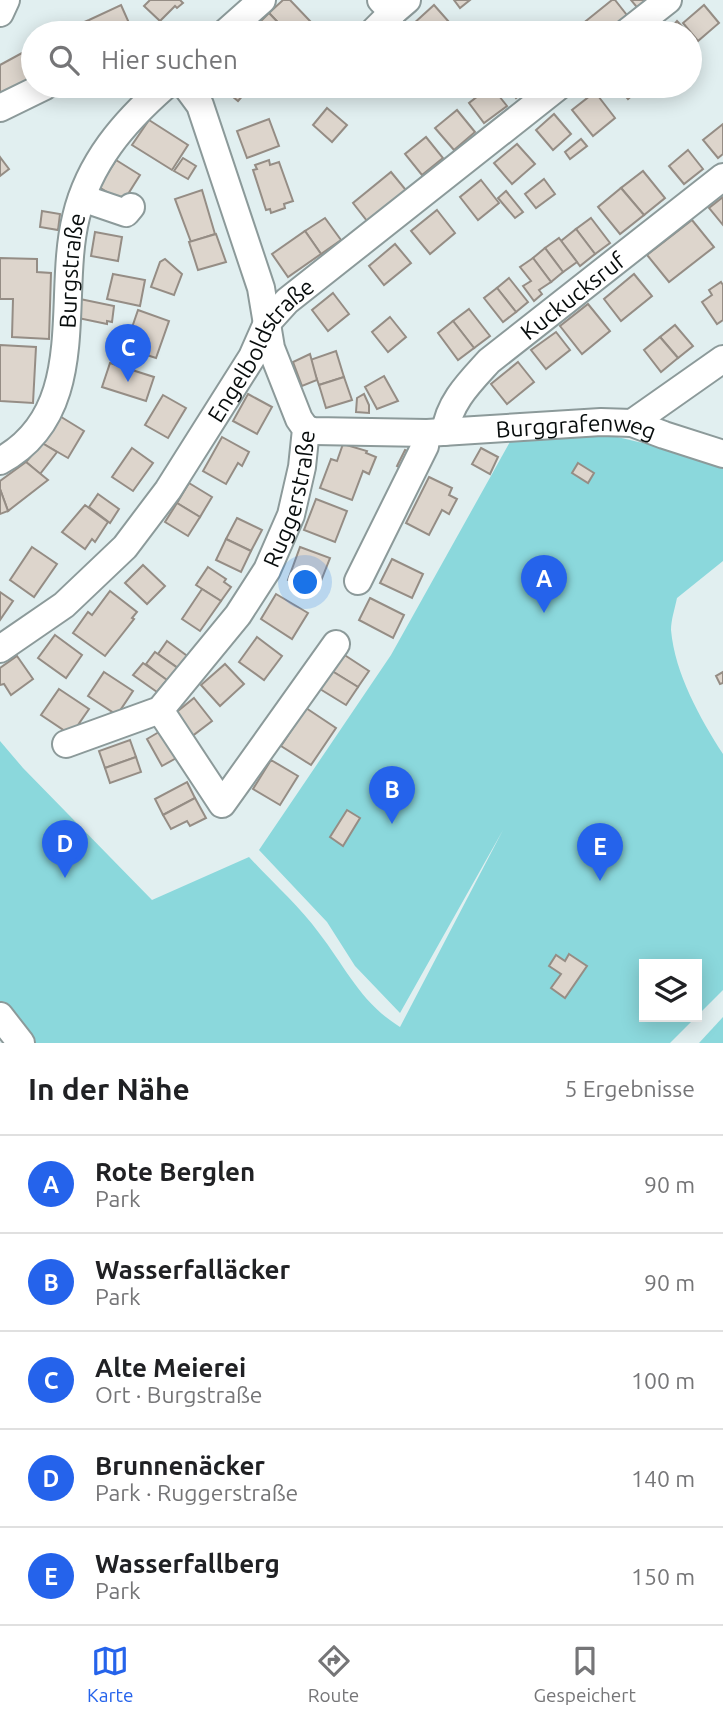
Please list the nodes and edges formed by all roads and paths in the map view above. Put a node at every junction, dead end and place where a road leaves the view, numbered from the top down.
1 (6, 0) edge
2 (262, 0) edge
3 (668, 0) edge
4 (394, 4) edge
5 (0, 13) edge
6 (238, 21) edge
7 (381, 21) edge
8 (641, 21) edge
9 (21, 98) edge
10 (152, 98) edge
11 (195, 98) edge
12 (544, 98) edge
13 (0, 108) edge
14 (723, 177) edge
15 (82, 198) junction
16 (131, 207) dead end
17 (267, 323) junction
18 (723, 359) edge
19 (632, 422) junction
20 (306, 429) junction
21 (436, 432) junction
22 (723, 454) edge
23 (0, 461) edge
24 (358, 581) dead end
25 (336, 644) dead end
26 (0, 649) edge
27 (160, 710) junction
28 (66, 744) dead end

1 - 5 street
2 - 6 street
3 - 8 street
4 - 7 street
9 - 13 street
10 - 15 street, Burgstraße
11 - 17 street, Ruggerstraße
12 - 17 street, Engelboldstraße
14 - 21 street, Kuckucksruf
15 - 16 street
15 - 23 street, Burgstraße
17 - 20 street, Ruggerstraße
17 - 26 street, Engelboldstraße
18 - 19 street
19 - 21 street, Burggrafenweg
19 - 22 street, Burggrafenweg
20 - 21 street, Burggrafenweg
20 - 27 street, Ruggerstraße
21 - 24 street
25 - 27 street
27 - 28 street

